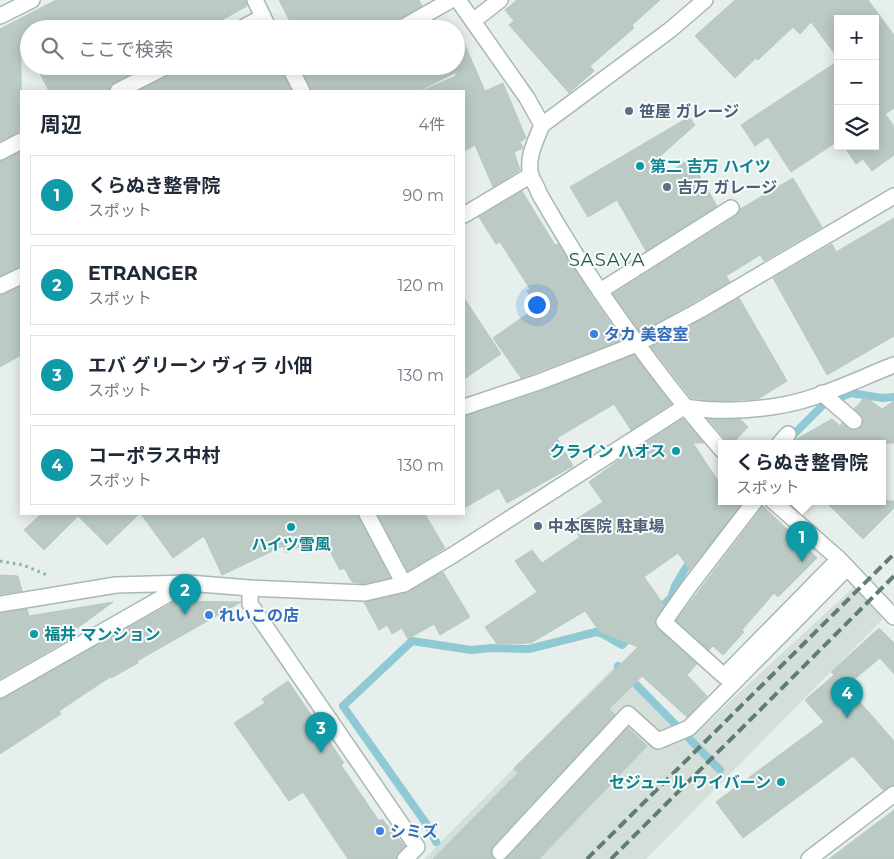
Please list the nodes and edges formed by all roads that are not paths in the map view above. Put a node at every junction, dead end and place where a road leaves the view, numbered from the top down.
1 (32, 0) edge
2 (255, 0) edge
3 (451, 0) edge
4 (458, 0) edge
5 (500, 0) edge
6 (704, 0) edge
7 (0, 16) edge
8 (265, 20) edge
9 (416, 20) edge
10 (473, 21) junction
11 (149, 75) edge
12 (294, 75) edge
13 (120, 90) edge
14 (301, 90) edge
15 (542, 125) junction
16 (20, 142) edge
17 (0, 152) edge
18 (531, 175) junction
19 (894, 196) edge
20 (731, 208) dead end
21 (465, 214) edge
22 (20, 276) edge
23 (0, 286) edge
24 (600, 290) junction
25 (637, 344) junction
26 (894, 365) edge
27 (822, 393) junction
28 (465, 407) edge
29 (684, 407) junction
30 (854, 421) dead end
31 (718, 445) edge
32 (752, 505) edge
33 (778, 505) edge
34 (368, 515) edge
35 (843, 563) junction
36 (188, 583) junction
37 (404, 584) junction
38 (250, 588) junction
39 (0, 604) edge
40 (894, 617) edge
41 (0, 690) edge
42 (894, 794) edge
43 (500, 852) dead end
44 (405, 859) edge
45 (809, 859) edge

1 - 7 street
2 - 8 street
3 - 9 street
4 - 10 street
5 - 10 street
6 - 15 street
10 - 15 street
11 - 13 street
12 - 14 street
15 - 18 street
16 - 17 street
18 - 21 street
18 - 24 street
19 - 25 street
20 - 24 street
22 - 23 street
24 - 25 street
25 - 28 street
25 - 29 street
26 - 27 street
27 - 29 street
27 - 30 street
29 - 31 street
29 - 37 street
32 - 35 street
33 - 35 street
34 - 37 street
35 - 40 street
35 - 43 street
36 - 38 street
36 - 39 street
36 - 41 street
37 - 38 street
38 - 44 street
42 - 45 street

